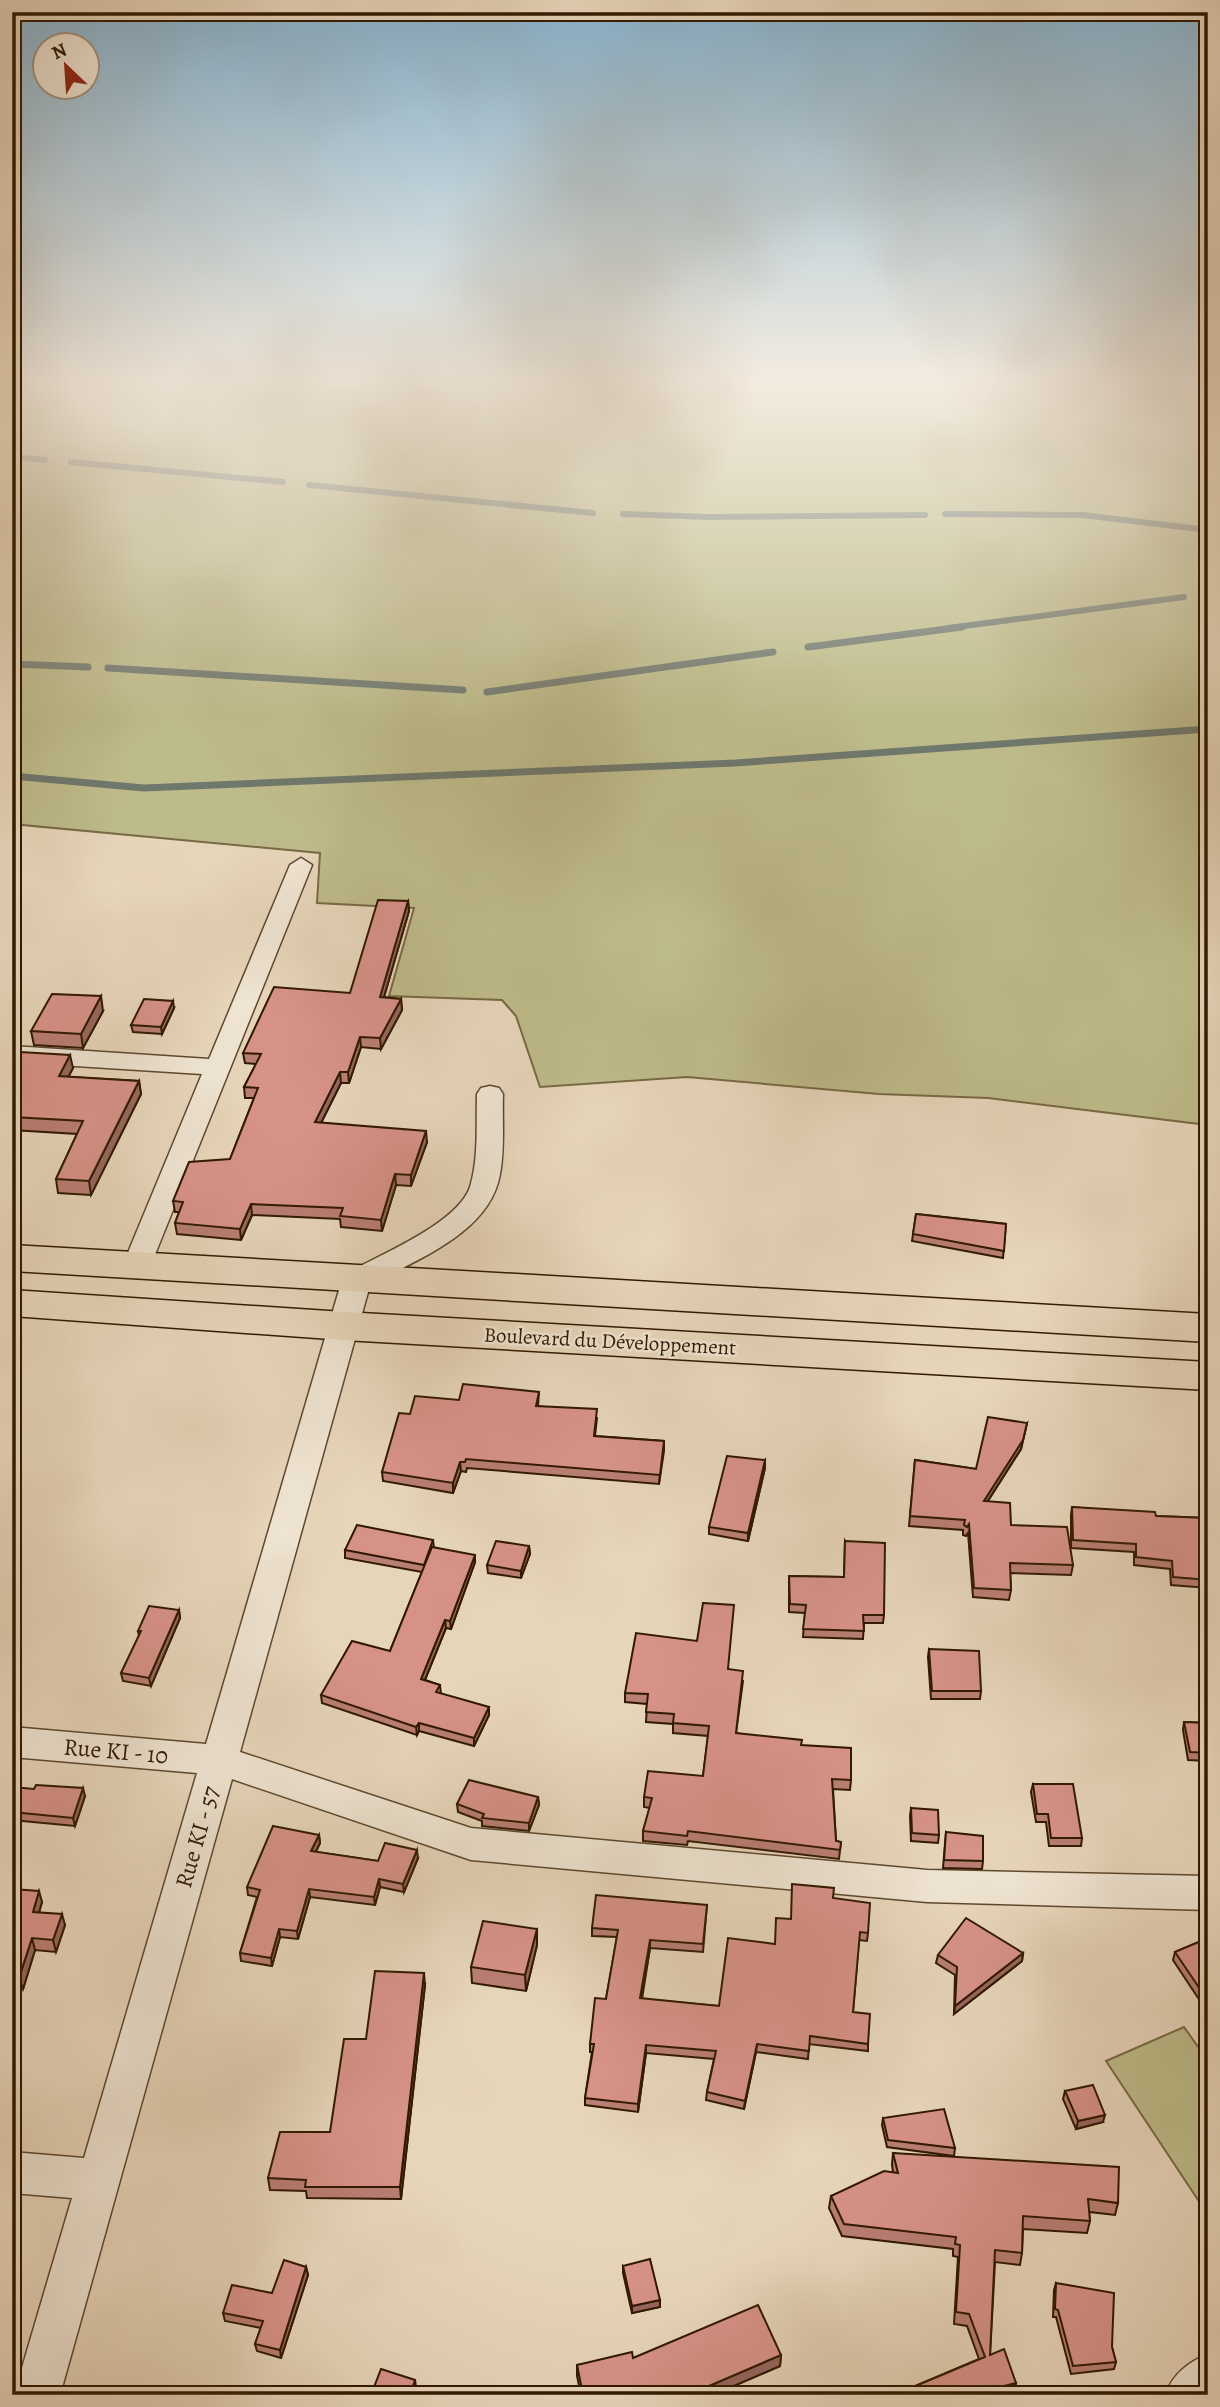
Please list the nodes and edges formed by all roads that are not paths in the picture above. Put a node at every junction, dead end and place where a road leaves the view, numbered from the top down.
1 (301, 865) dead end
2 (12, 1054) edge
3 (218, 1067) junction
4 (491, 1094) dead end
5 (12, 1258) edge
6 (136, 1268) junction
7 (358, 1280) junction
8 (12, 1303) edge
9 (344, 1326) junction
10 (1208, 1328) edge
11 (1208, 1376) edge
12 (12, 1742) edge
13 (220, 1760) junction
14 (1208, 1893) edge
15 (12, 2172) edge
16 (99, 2180) junction
17 (1208, 2377) edge
18 (37, 2395) edge
19 (1188, 2395) edge

1 - 3 street
2 - 3 street
3 - 6 street
4 - 7 street
5 - 6 highway
6 - 7 highway
7 - 9 street, Rue KI - 57
7 - 10 highway
8 - 9 highway, Boulevard du Développement
9 - 11 highway, Boulevard du Développement
9 - 13 street, Rue KI - 57
12 - 13 street, Rue KI - 10
13 - 14 street, Rue KI - 10
13 - 16 street, Rue KI - 57
15 - 16 street
16 - 18 street, Rue KI - 57
17 - 19 street

